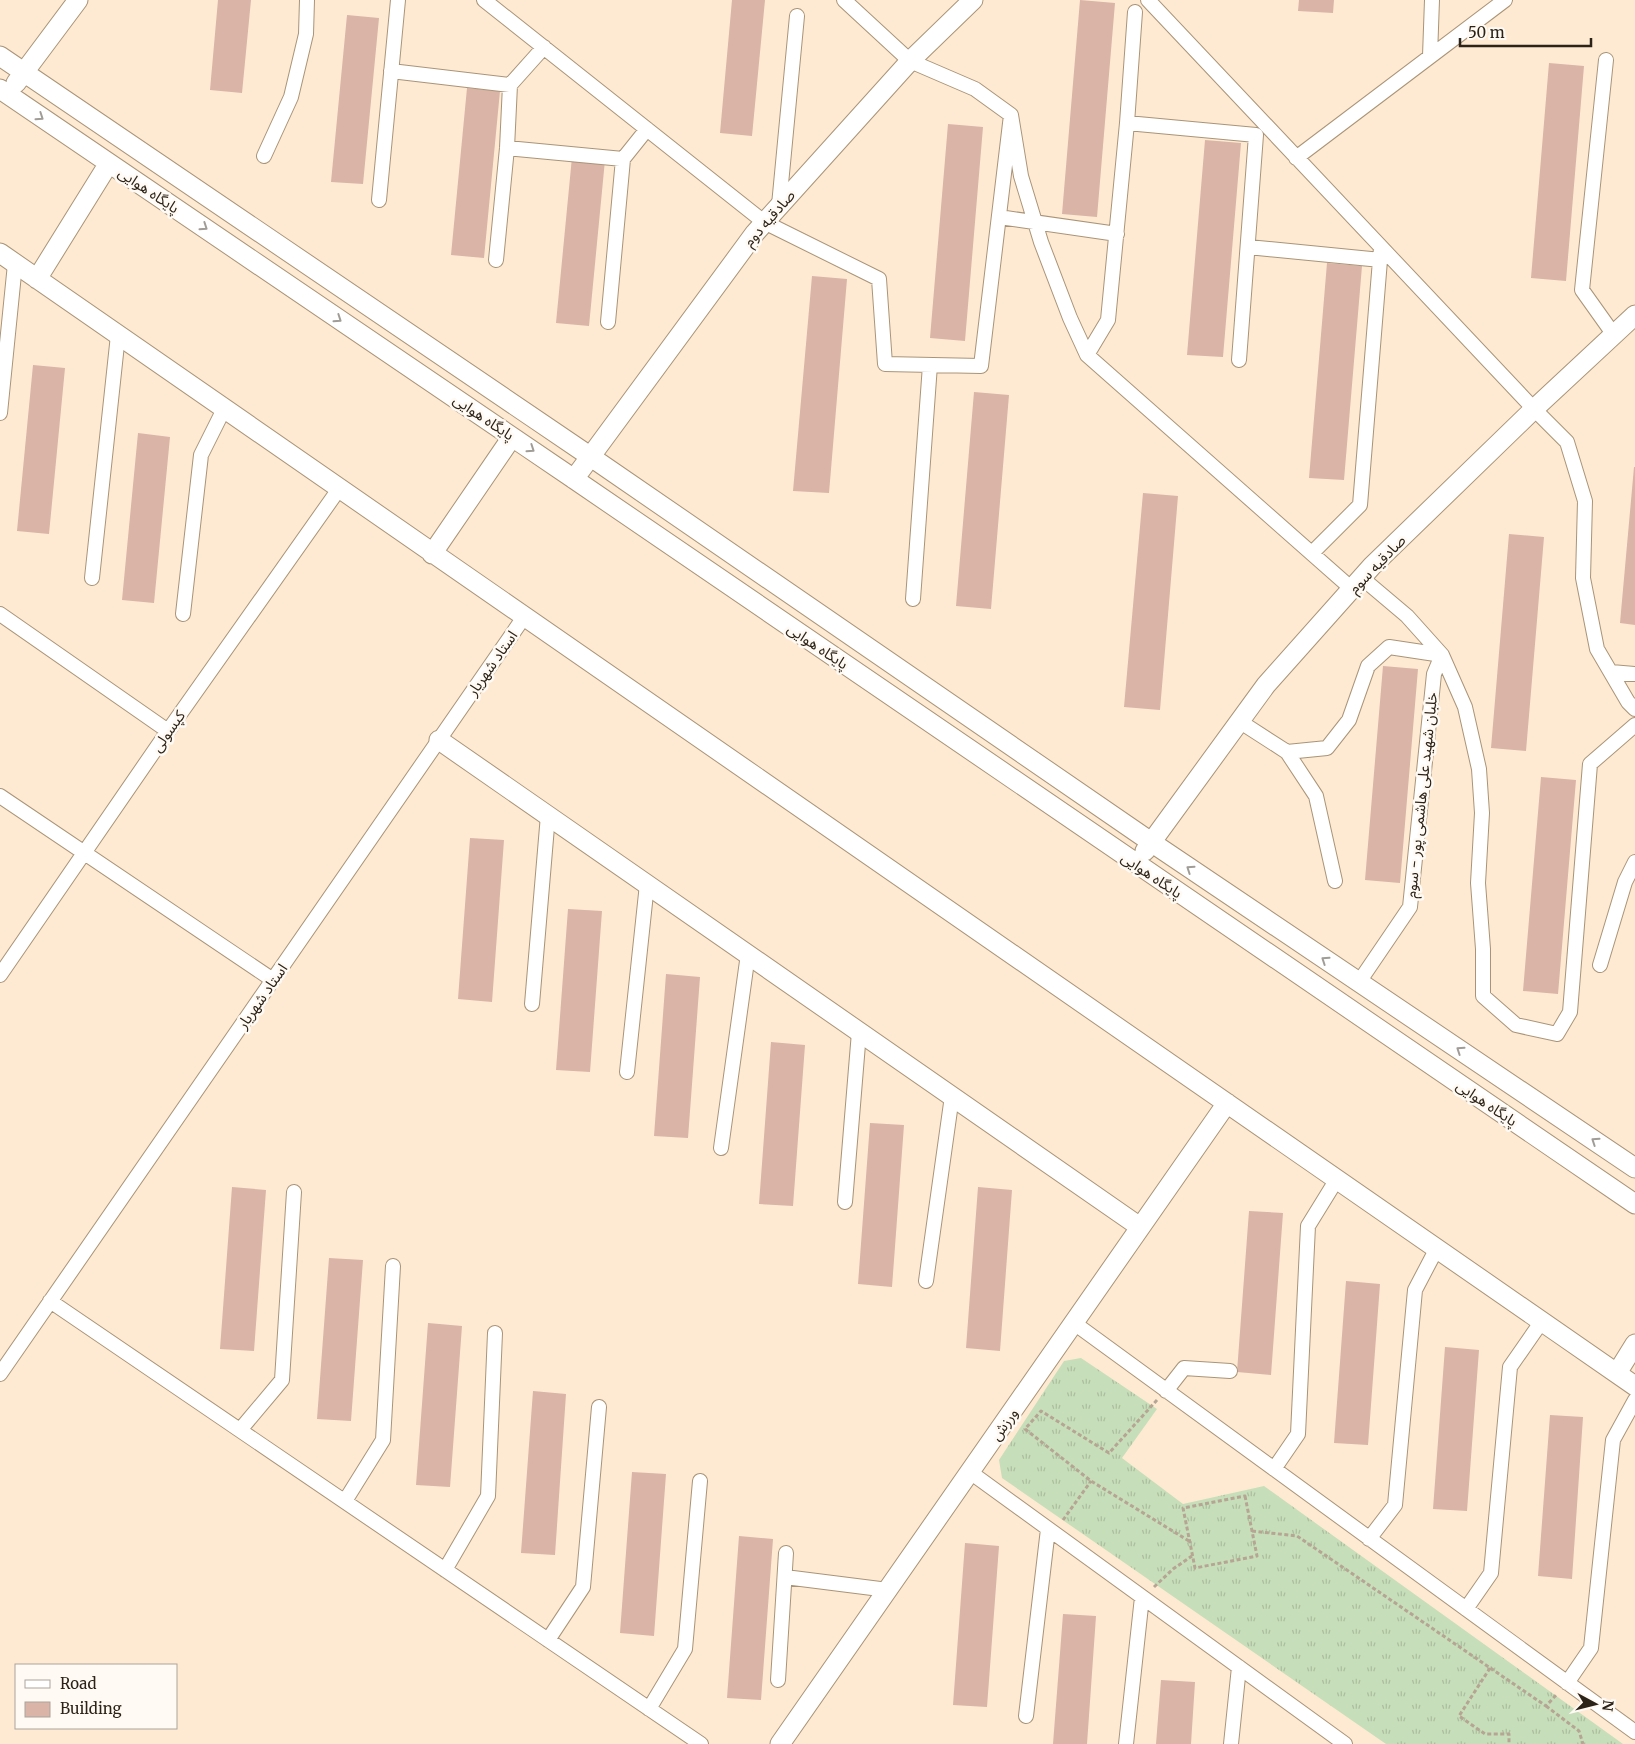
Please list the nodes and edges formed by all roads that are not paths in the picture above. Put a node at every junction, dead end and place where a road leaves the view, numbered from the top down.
1 (78, 0) edge
2 (307, 0) edge
3 (398, 0) edge
4 (484, 0) edge
5 (844, 0) edge
6 (973, 0) edge
7 (1148, 0) edge
8 (1432, 0) edge
9 (1505, 0) edge
10 (1135, 12) dead end
11 (797, 16) dead end
12 (544, 48) junction
13 (0, 56) edge
14 (1430, 56) junction
15 (1606, 60) dead end
16 (910, 61) junction
17 (392, 71) junction
18 (24, 73) junction
19 (510, 85) junction
20 (4, 92) edge
21 (1011, 115) junction
22 (1127, 123) junction
23 (647, 129) junction
24 (507, 148) junction
25 (264, 156) dead end
26 (1296, 158) junction
27 (623, 159) junction
28 (109, 163) junction
29 (379, 200) dead end
30 (779, 205) junction
31 (999, 217) junction
32 (764, 222) junction
33 (1036, 223) junction
34 (1116, 234) junction
35 (1248, 247) junction
36 (1381, 254) junction
37 (8, 258) edge
38 (496, 260) dead end
39 (37, 279) junction
40 (1635, 315) edge
41 (608, 322) dead end
42 (118, 335) junction
43 (1614, 335) junction
44 (1087, 356) junction
45 (1239, 360) dead end
46 (930, 365) junction
47 (224, 410) junction
48 (1534, 410) junction
49 (0, 413) edge
50 (512, 437) junction
51 (591, 456) junction
52 (574, 478) junction
53 (339, 489) junction
54 (432, 554) junction
55 (1312, 554) junction
56 (92, 578) dead end
57 (1357, 583) junction
58 (913, 599) dead end
59 (0, 614) edge
60 (183, 614) dead end
61 (524, 617) junction
62 (1442, 655) junction
63 (1611, 672) junction
64 (1635, 674) edge
65 (1635, 710) edge
66 (1240, 721) junction
67 (1635, 725) edge
68 (168, 731) junction
69 (439, 740) junction
70 (1286, 752) junction
71 (0, 796) edge
72 (548, 816) junction
73 (1151, 842) junction
74 (84, 853) junction
75 (1635, 862) edge
76 (1136, 864) junction
77 (1335, 881) dead end
78 (647, 884) junction
79 (748, 954) junction
80 (1600, 965) dead end
81 (0, 975) edge
82 (273, 980) junction
83 (1358, 982) junction
84 (532, 1004) dead end
85 (859, 1032) junction
86 (627, 1072) dead end
87 (952, 1096) junction
88 (1227, 1103) junction
89 (721, 1148) dead end
90 (1635, 1168) edge
91 (1337, 1179) junction
92 (294, 1192) dead end
93 (845, 1202) dead end
94 (1635, 1204) edge
95 (1140, 1227) junction
96 (1437, 1248) junction
97 (393, 1266) dead end
98 (926, 1281) dead end
99 (50, 1301) junction
100 (1542, 1321) junction
101 (1074, 1323) junction
102 (495, 1333) dead end
103 (1635, 1344) edge
104 (1230, 1371) dead end
105 (1617, 1373) junction
106 (0, 1374) edge
107 (1635, 1386) edge
108 (1166, 1390) junction
109 (1635, 1400) edge
110 (599, 1407) dead end
111 (240, 1430) junction
112 (1274, 1470) junction
113 (970, 1472) junction
114 (700, 1481) dead end
115 (344, 1501) junction
116 (1051, 1531) junction
117 (1370, 1539) junction
118 (786, 1553) dead end
119 (446, 1570) junction
120 (785, 1577) junction
121 (888, 1590) junction
122 (1142, 1597) junction
123 (1466, 1609) junction
124 (548, 1640) junction
125 (1238, 1667) junction
126 (778, 1680) dead end
127 (1567, 1683) junction
128 (649, 1709) junction
129 (1026, 1716) dead end
130 (1635, 1732) edge
131 (1344, 1743) edge
132 (701, 1744) edge
133 (780, 1744) edge
134 (1126, 1744) edge
135 (1231, 1744) edge

1 - 18 street
2 - 25 street
3 - 17 street
4 - 12 street
5 - 16 street
6 - 16 street, صادقیه دوم
7 - 26 street
8 - 14 street
9 - 14 street
10 - 22 street
11 - 30 street
12 - 19 street
12 - 23 street
13 - 18 street, پایگاه هوایی
14 - 26 street
15 - 43 street
16 - 21 street
16 - 30 street, صادقیه دوم
17 - 19 street
17 - 29 street
18 - 20 street
18 - 51 street, پایگاه هوایی
19 - 24 street
20 -> 28 street, پایگاه هوایی
21 - 31 street
21 - 33 street
22 - 34 street
22 - 35 street
23 - 27 street
23 - 32 street
24 - 27 street
24 - 38 street
26 - 36 street
27 - 41 street
28 - 39 street
28 -> 50 street, پایگاه هوایی
30 - 32 street, صادقیه دوم
31 - 33 street
31 - 46 street
32 - 46 street
32 - 51 street, صادقیه دوم
33 - 34 street
33 - 44 street
34 - 44 street
35 - 36 street
35 - 45 street
36 - 48 street
36 - 55 street
37 - 39 street
37 - 49 street
39 - 42 street
40 - 43 street, صادقیه سوم
42 - 47 street
42 - 56 street
43 - 48 street, صادقیه سوم
44 - 55 street
46 - 58 street
47 - 53 street
47 - 60 street
48 - 57 street, صادقیه سوم
48 - 63 street
50 -> 52 street, پایگاه هوایی
50 - 54 street
51 - 52 street, صادقیه دوم
51 - 73 street, پایگاه هوایی
52 - 76 street, پایگاه هوایی
53 - 54 street
53 - 68 street, کپسولی
54 - 61 street
55 - 57 street
57 - 62 street
57 - 66 street, صادقیه سوم
59 - 68 street
61 - 69 street, استاد شهریار
61 - 88 street
62 - 67 street
62 - 70 street
62 - 83 street, خلبان شهید علی هاشمی پور - سوم
63 - 64 street
63 - 65 street
66 - 70 street
66 - 73 street, صادقیه سوم
68 - 74 street, کپسولی
69 - 72 street
69 - 82 street, استاد شهریار
70 - 77 street
71 - 74 street
72 - 78 street
72 - 84 street
73 - 76 street, صادقیه سوم
83 -> 73 street, پایگاه هوایی
74 - 81 street, کپسولی
74 - 82 street
75 - 80 street
76 - 94 street, پایگاه هوایی
78 - 79 street
78 - 86 street
79 - 85 street
79 - 89 street
82 - 99 street, استاد شهریار
90 -> 83 street, پایگاه هوایی
85 - 87 street
85 - 93 street
87 - 95 street
87 - 98 street
88 - 91 street
88 - 95 street, ورزش
91 - 96 street
91 - 112 street
92 - 111 street
95 - 101 street, ورزش
96 - 100 street
96 - 117 street
97 - 115 street
99 - 106 street, استاد شهریار
99 - 111 street
100 - 105 street
100 - 123 street
101 - 108 street
101 - 113 street, ورزش
102 - 119 street
103 - 105 street
104 - 108 street
105 - 107 street
108 - 112 street
109 - 127 street
110 - 124 street
111 - 115 street
112 - 117 street
113 - 116 street
113 - 121 street, ورزش
114 - 128 street
115 - 119 street
116 - 122 street
116 - 129 street
117 - 123 street
118 - 120 street
119 - 124 street
120 - 121 street
120 - 126 street
121 - 133 street, ورزش
122 - 125 street
122 - 134 street
123 - 127 street
124 - 128 street
125 - 131 street
125 - 135 street
127 - 130 street
128 - 132 street

